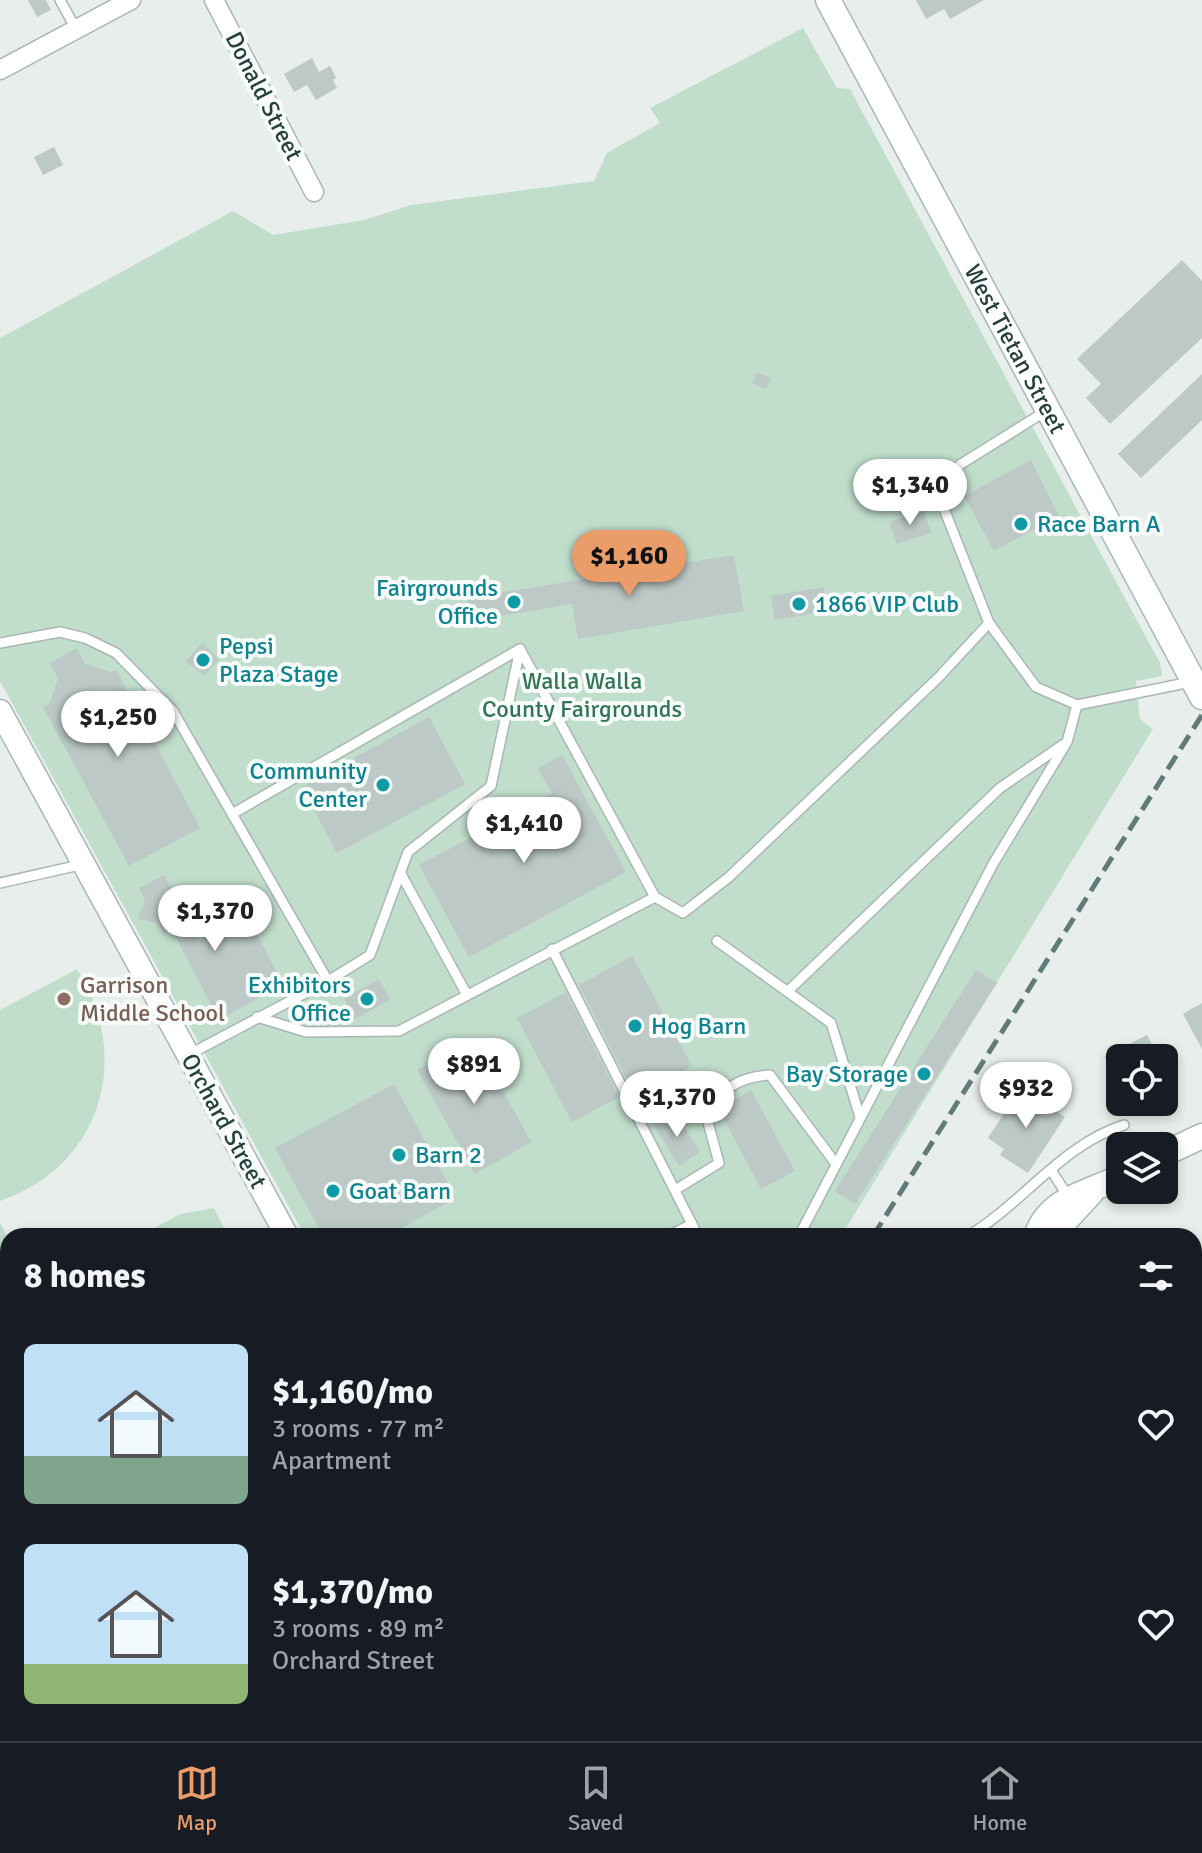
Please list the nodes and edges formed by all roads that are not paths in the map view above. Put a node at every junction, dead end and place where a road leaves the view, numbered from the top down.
1 (60, 0) edge
2 (131, 0) edge
3 (214, 0) edge
4 (828, 0) edge
5 (76, 29) junction
6 (0, 70) edge
7 (314, 192) dead end
8 (1048, 410) junction
9 (989, 623) junction
10 (0, 643) edge
11 (520, 649) junction
12 (1198, 689) edge
13 (1077, 705) junction
14 (0, 711) edge
15 (1067, 742) junction
16 (232, 814) junction
17 (84, 864) junction
18 (401, 874) junction
19 (0, 883) edge
20 (655, 897) junction
21 (717, 941) dead end
22 (552, 949) junction
23 (328, 981) junction
24 (788, 991) junction
25 (467, 995) junction
26 (257, 1017) junction
27 (188, 1055) junction
28 (860, 1117) junction
29 (1124, 1125) dead end
30 (1202, 1136) edge
31 (1178, 1147) edge
32 (836, 1164) junction
33 (1051, 1170) junction
34 (1106, 1183) edge
35 (675, 1190) junction
36 (1080, 1194) junction
37 (692, 1224) junction
38 (283, 1228) edge
39 (684, 1228) edge
40 (694, 1228) edge
41 (803, 1228) edge
42 (982, 1228) edge
43 (1040, 1228) edge
44 (1061, 1228) edge

1 - 5 lane
2 - 5 street
3 - 7 street, Donald Street
4 - 8 main road, West Tietan Street
5 - 6 street
8 - 9 lane
8 - 12 main road, West Tietan Street
9 - 13 lane
9 - 20 lane
10 - 16 lane
11 - 16 lane
11 - 18 lane
11 - 20 lane
12 - 13 lane
13 - 15 lane
14 - 17 street, Orchard Street
15 - 24 lane
15 - 28 lane
16 - 23 lane
17 - 19 lane
17 - 27 street, Orchard Street
18 - 23 lane
18 - 25 lane
20 - 22 lane
21 - 24 lane
22 - 25 lane
22 - 35 lane
23 - 26 lane
24 - 28 lane
25 - 26 lane
26 - 27 lane
27 - 38 street, Orchard Street
28 - 32 lane
29 - 33 lane
30 - 31 main road
32 - 35 lane
32 - 41 lane
33 - 36 lane
33 - 42 lane
34 - 36 main road
35 - 37 lane
36 - 43 main road
36 - 44 main road
37 - 39 lane
37 - 40 lane

